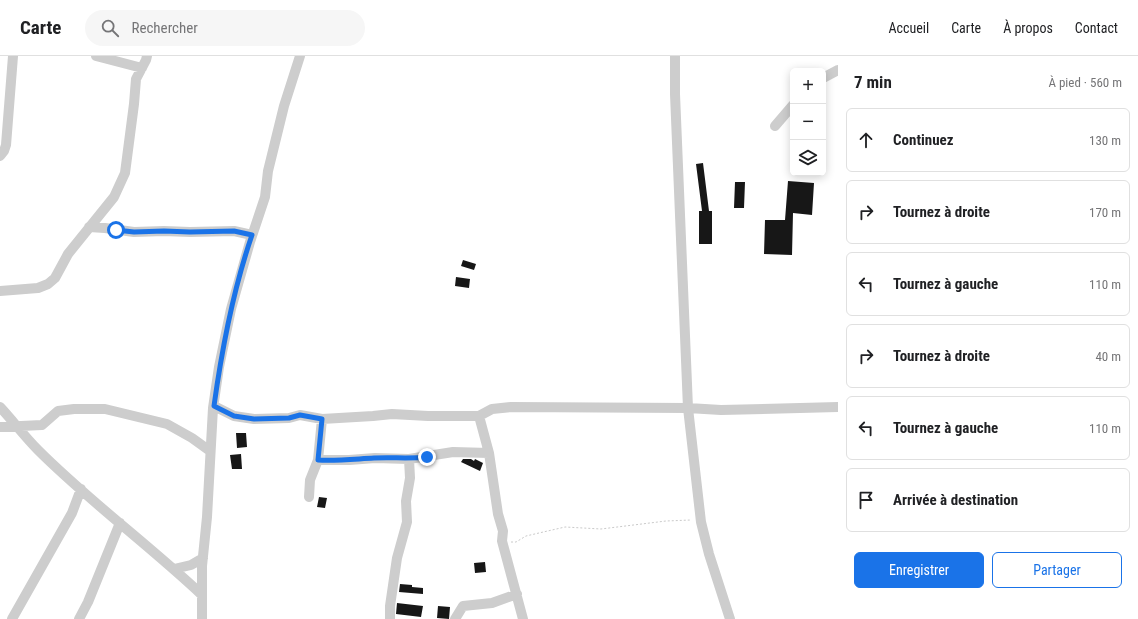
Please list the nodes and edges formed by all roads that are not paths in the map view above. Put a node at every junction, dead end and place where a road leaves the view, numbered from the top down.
1 (13, 56) edge
2 (96, 56) edge
3 (147, 56) edge
4 (300, 56) edge
5 (675, 56) edge
6 (142, 68) junction
7 (838, 70) edge
8 (826, 76) edge
9 (790, 108) edge
10 (775, 126) dead end
11 (0, 156) edge
12 (100, 214) junction
13 (89, 227) junction
14 (105, 228) junction
15 (252, 235) junction
16 (0, 291) edge
17 (214, 406) junction
18 (0, 407) edge
19 (838, 407) edge
20 (688, 408) junction
21 (479, 416) junction
22 (322, 419) junction
23 (17, 426) junction
24 (0, 427) edge
25 (210, 450) junction
26 (489, 453) junction
27 (410, 459) junction
28 (318, 460) junction
29 (80, 489) junction
30 (310, 497) dead end
31 (120, 523) junction
32 (203, 558) junction
33 (174, 569) junction
34 (517, 594) junction
35 (202, 595) junction
36 (12, 619) edge
37 (79, 619) edge
38 (202, 619) edge
39 (390, 619) edge
40 (455, 619) edge
41 (523, 619) edge
42 (730, 619) edge

1 - 11 street
2 - 6 street
3 - 6 street
4 - 15 street
5 - 20 street
6 - 12 street
7 - 8 street
9 - 10 street
12 - 13 street
12 - 14 street
13 - 14 street
13 - 16 street
14 - 15 street
15 - 17 street
17 - 22 street
17 - 25 street
18 - 23 street
19 - 20 street
20 - 21 street
20 - 42 street
21 - 22 street
21 - 26 street
22 - 28 street
23 - 24 street
23 - 25 street
23 - 29 street
25 - 32 street
26 - 27 street
26 - 34 street
27 - 28 street
27 - 39 street
28 - 30 street
29 - 31 street
29 - 36 street
31 - 33 street
31 - 37 street
32 - 33 street
32 - 35 street
33 - 35 street
34 - 40 street
34 - 41 street
35 - 38 street

